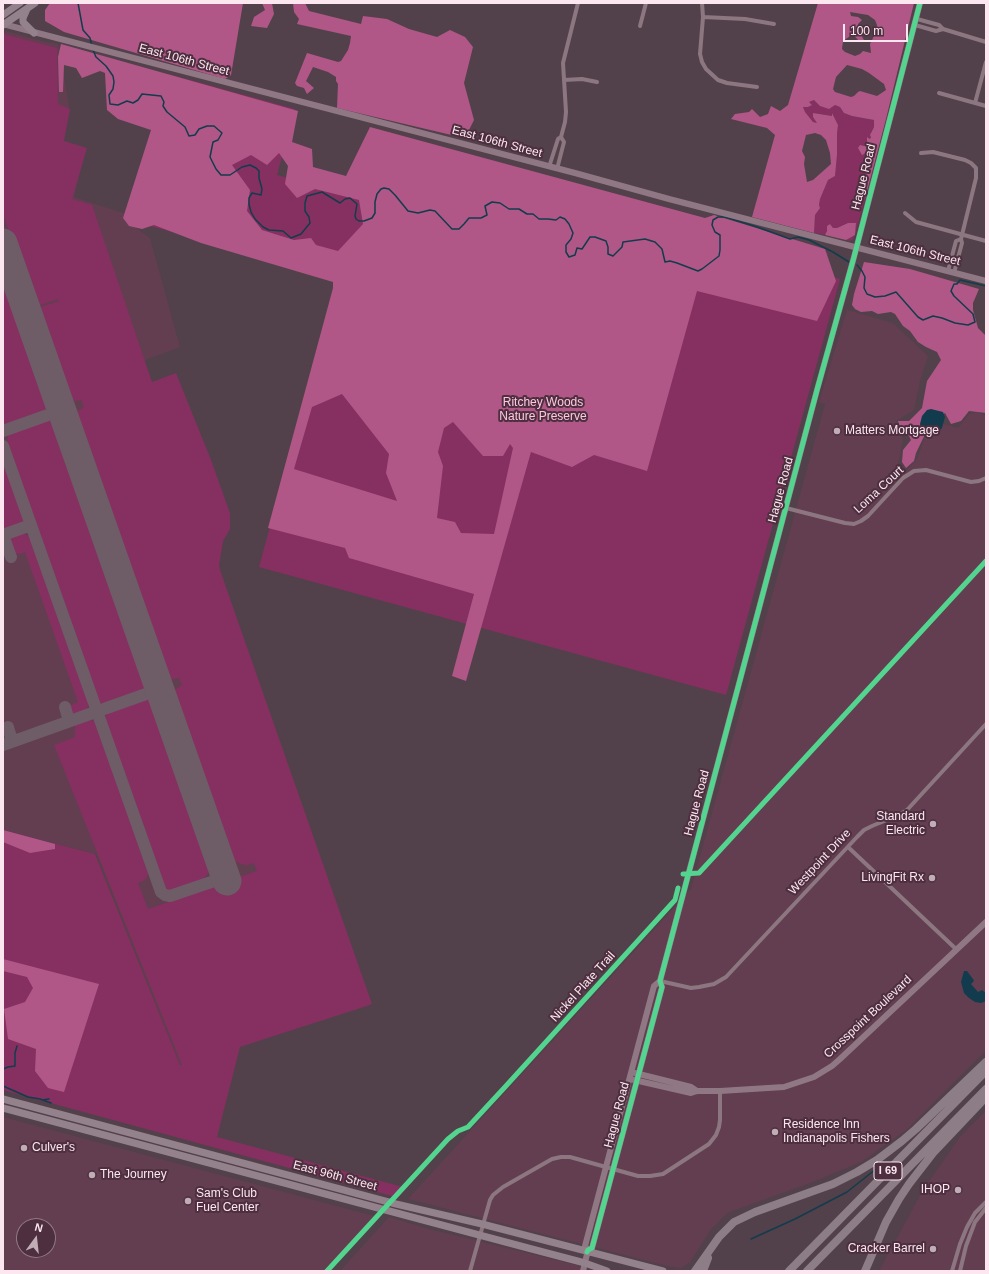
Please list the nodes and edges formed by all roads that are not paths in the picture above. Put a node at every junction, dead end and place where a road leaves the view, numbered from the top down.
1 (20, 3) edge
2 (35, 3) edge
3 (578, 3) edge
4 (646, 3) edge
5 (702, 3) edge
6 (920, 3) edge
7 (28, 8) junction
8 (3, 15) edge
9 (703, 18) junction
10 (916, 22) junction
11 (4, 24) edge
12 (774, 24) dead end
13 (640, 26) dead end
14 (34, 33) junction
15 (986, 42) edge
16 (986, 62) edge
17 (564, 80) junction
18 (597, 82) dead end
19 (758, 87) dead end
20 (939, 93) dead end
21 (975, 103) junction
22 (986, 106) edge
23 (561, 137) junction
24 (921, 153) dead end
25 (550, 167) junction
26 (557, 169) junction
27 (905, 213) dead end
28 (961, 237) junction
29 (986, 241) edge
30 (857, 248) junction
31 (951, 272) junction
32 (986, 281) edge
33 (986, 478) edge
34 (786, 508) junction
35 (986, 724) edge
36 (848, 847) junction
37 (986, 922) edge
38 (957, 950) junction
39 (660, 981) junction
40 (986, 1062) edge
41 (986, 1071) edge
42 (631, 1072) junction
43 (638, 1074) junction
44 (630, 1079) junction
45 (637, 1080) junction
46 (986, 1089) edge
47 (697, 1091) junction
48 (720, 1091) junction
49 (986, 1097) edge
50 (3, 1099) edge
51 (3, 1108) edge
52 (606, 1167) junction
53 (613, 1169) junction
54 (282, 1183) junction
55 (333, 1187) junction
56 (986, 1202) edge
57 (986, 1208) edge
58 (439, 1215) junction
59 (410, 1217) junction
60 (482, 1224) junction
61 (479, 1235) junction
62 (588, 1251) junction
63 (709, 1252) junction
64 (585, 1263) junction
65 (470, 1271) edge
66 (583, 1271) edge
67 (607, 1271) edge
68 (663, 1271) edge
69 (694, 1271) edge
70 (702, 1271) edge
71 (789, 1271) edge
72 (807, 1271) edge
73 (865, 1271) edge
74 (952, 1271) edge
75 (960, 1271) edge

1 - 8 main road
2 - 7 main road
3 - 17 street
4 - 13 street
5 - 9 street
6 - 10 street, Hague Road
7 - 11 main road
7 - 14 main road
9 - 12 street
9 - 19 street
10 - 15 street
10 - 30 street, Hague Road
11 - 14 street, East 106th Street
14 - 25 street, East 106th Street
16 - 21 street
17 - 18 street
17 - 23 street
20 - 21 street
21 - 22 street
23 - 25 street
23 - 26 street
24 - 28 street
25 - 26 street, East 106th Street
26 - 30 street, East 106th Street
27 - 28 street
28 - 29 street
28 - 31 street
30 - 31 street, East 106th Street
30 - 34 street, Hague Road
31 - 32 street, East 106th Street
33 - 34 street, Loma Court
34 - 39 street, Hague Road
35 - 36 street, Westpoint Drive
36 - 38 street
36 - 39 street, Westpoint Drive
37 - 38 street, Crosspoint Boulevard
38 - 48 street, Crosspoint Boulevard
39 - 42 street, Hague Road
39 - 43 street, Hague Road
40 - 63 highway
41 - 71 highway, I 69
42 - 43 street, Crosspoint Boulevard
42 - 44 street, Hague Road
43 - 45 street, Hague Road
43 - 47 street, Crosspoint Boulevard
44 - 45 street, Crosspoint Boulevard
44 - 52 street, Hague Road
45 - 47 street, Crosspoint Boulevard
45 - 53 street, Hague Road
46 - 72 highway, I 69
47 - 48 street, Crosspoint Boulevard
48 - 53 street
49 - 73 highway
50 - 55 main road, East 96th Street
51 - 54 main road, East 96th Street
52 - 53 street
52 - 60 street
52 - 62 street, Hague Road
53 - 62 street, Hague Road
54 - 55 main road
54 - 59 main road, East 96th Street
55 - 58 main road, East 96th Street
56 - 74 street
57 - 75 street
58 - 59 main road
58 - 60 main road, East 96th Street
59 - 61 main road, East 96th Street
60 - 61 street
60 - 62 main road, East 96th Street
61 - 64 main road, East 96th Street
61 - 65 street
62 - 64 street
62 - 68 main road, East 96th Street
63 - 69 highway
63 - 70 highway
64 - 66 street
64 - 67 main road, East 96th Street

